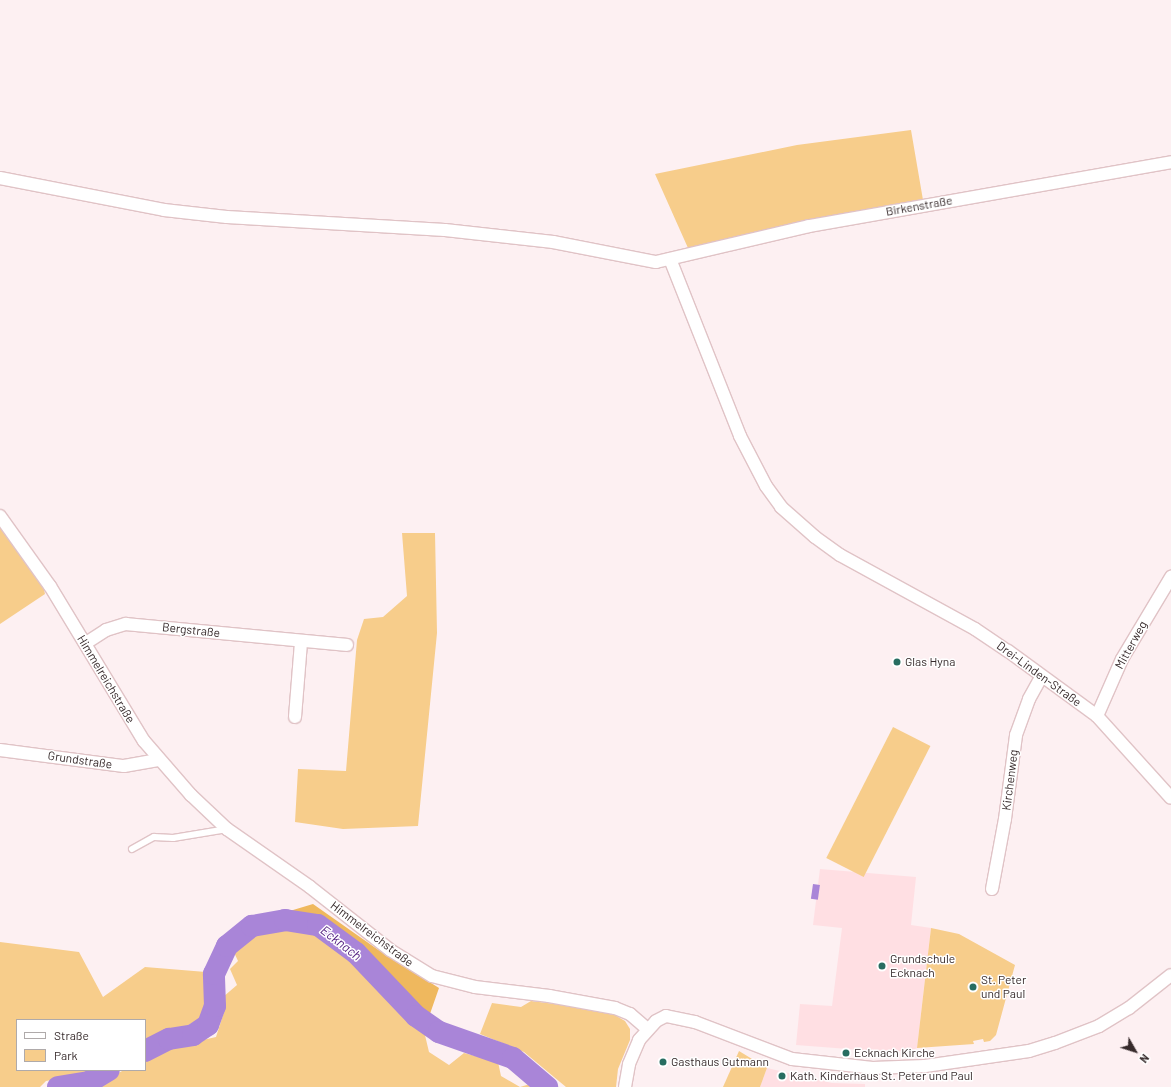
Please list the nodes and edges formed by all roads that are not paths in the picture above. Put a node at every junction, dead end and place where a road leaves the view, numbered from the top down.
1 (1171, 162) edge
2 (0, 178) edge
3 (670, 259) junction
4 (0, 516) edge
5 (1171, 576) edge
6 (300, 642) junction
7 (86, 643) junction
8 (347, 645) dead end
9 (1042, 676) junction
10 (1097, 716) junction
11 (295, 717) dead end
12 (0, 750) edge
13 (159, 760) junction
14 (1171, 798) edge
15 (227, 829) junction
16 (132, 849) dead end
17 (992, 889) dead end
18 (1171, 975) edge
19 (647, 1029) junction
20 (625, 1087) edge

1 - 3 street, Birkenstraße
2 - 3 street, Birkenstraße
3 - 9 street, Drei-Linden-Straße
4 - 7 street, Himmelreichstraße
5 - 10 street, Mitterweg
6 - 7 street, Bergstraße
6 - 8 street, Bergstraße
6 - 11 street
7 - 13 street, Himmelreichstraße
9 - 10 street, Drei-Linden-Straße
9 - 17 street, Kirchenweg
10 - 14 street, Drei-Linden-Straße
12 - 13 street, Grundstraße
13 - 15 street, Himmelreichstraße
15 - 16 lane
15 - 19 street, Himmelreichstraße
18 - 19 street
19 - 20 street

